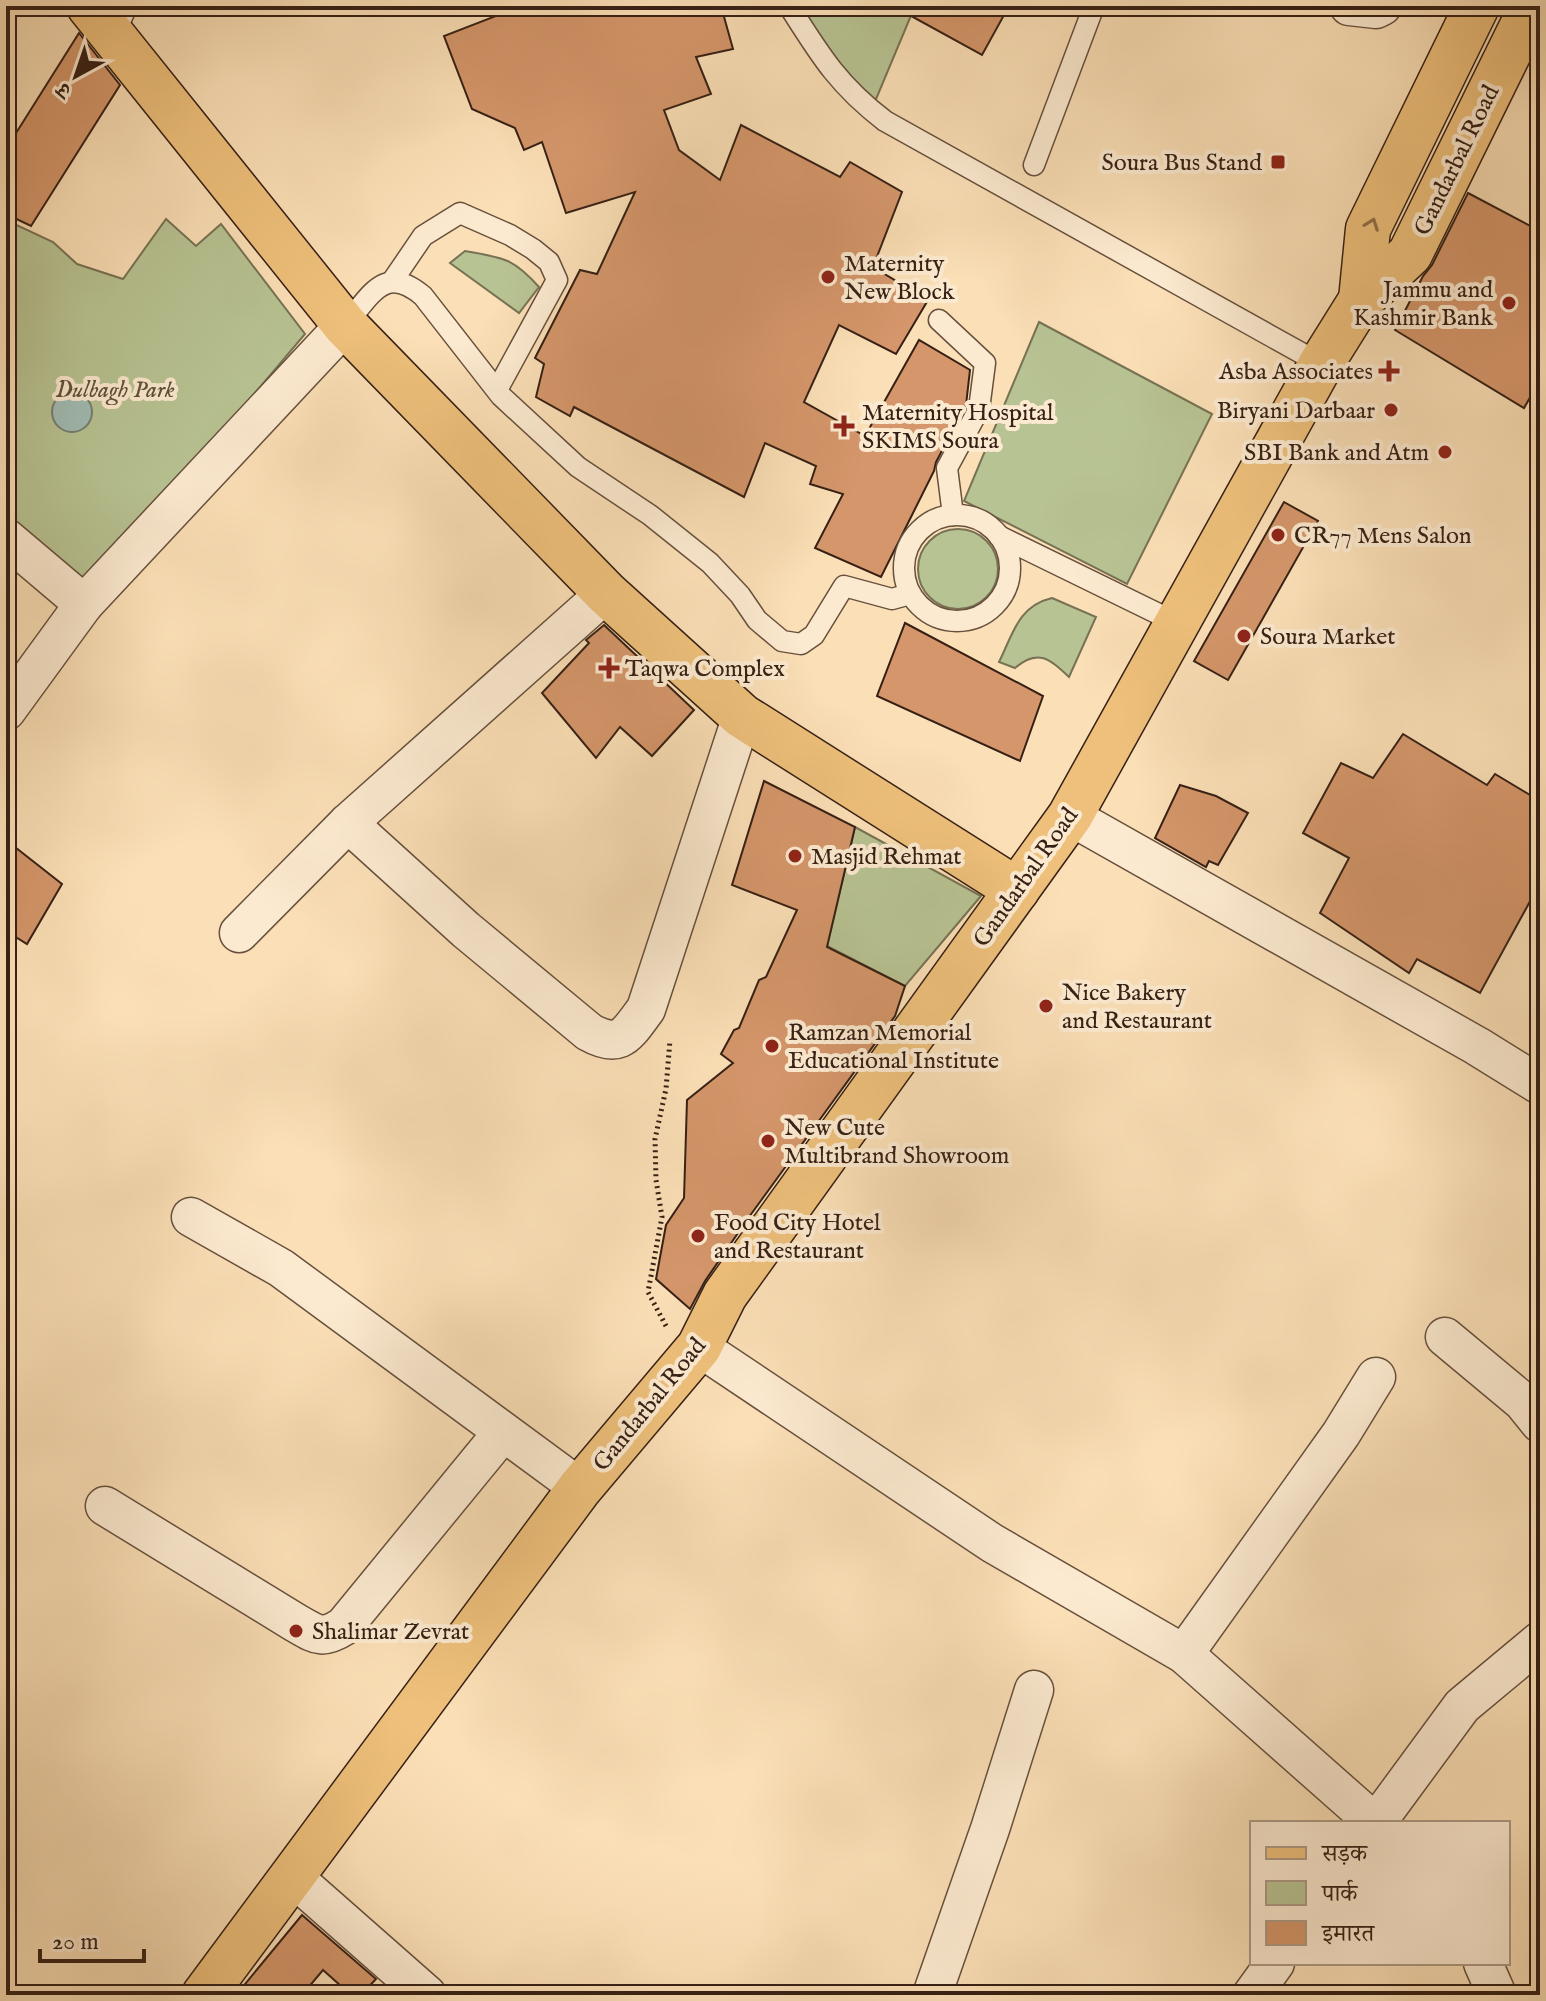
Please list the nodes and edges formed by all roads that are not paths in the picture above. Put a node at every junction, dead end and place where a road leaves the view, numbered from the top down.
1 (789, 6) edge
2 (1094, 6) edge
3 (1349, 6) edge
4 (1382, 6) edge
5 (1477, 6) edge
6 (1532, 6) edge
7 (110, 16) edge
8 (1034, 165) dead end
9 (393, 280) junction
10 (1361, 300) junction
11 (939, 320) dead end
12 (345, 325) junction
13 (1321, 364) junction
14 (497, 390) junction
15 (953, 515) junction
16 (999, 536) junction
17 (6, 538) edge
18 (606, 593) junction
19 (910, 594) junction
20 (84, 604) junction
21 (1177, 623) junction
22 (6, 711) edge
23 (742, 716) junction
24 (1070, 816) junction
25 (348, 823) junction
26 (1017, 890) junction
27 (239, 933) dead end
28 (1540, 1085) edge
29 (191, 1217) dead end
30 (1445, 1337) dead end
31 (699, 1347) junction
32 (1376, 1377) dead end
33 (1540, 1423) edge
34 (503, 1432) junction
35 (580, 1488) junction
36 (105, 1506) dead end
37 (1540, 1641) edge
38 (1184, 1654) junction
39 (1034, 1690) dead end
40 (1374, 1821) edge
41 (1377, 1821) edge
42 (293, 1877) junction
43 (1274, 1965) edge
44 (1484, 1965) edge
45 (204, 1995) edge
46 (427, 1995) edge
47 (932, 1995) edge
48 (1252, 1995) edge
49 (1497, 1995) edge

1 - 13 lane
2 - 8 lane
3 - 4 street
10 -> 5 main road, Gandarbal Road
6 - 10 main road, Gandarbal Road
7 - 12 main road
9 - 12 lane
9 - 14 lane
9 - 14 lane
10 - 13 main road, Gandarbal Road
11 - 15 lane
12 - 18 main road
12 - 20 street
13 - 21 main road, Gandarbal Road
14 - 19 lane
15 - 16 lane
15 - 19 lane
16 - 19 lane
16 - 21 lane
17 - 20 street
18 - 23 main road
18 - 25 street
20 - 22 street
21 - 24 main road, Gandarbal Road
23 - 25 street
23 - 26 main road
24 - 26 main road, Gandarbal Road
24 - 28 street
25 - 27 street
26 - 31 main road, Gandarbal Road
29 - 34 street
30 - 33 street
31 - 35 main road, Gandarbal Road
31 - 38 street
32 - 38 street
34 - 35 street
34 - 36 street
35 - 42 main road, Gandarbal Road
37 - 41 street
38 - 40 street
39 - 47 street
42 - 45 main road, Gandarbal Road
42 - 46 street
43 - 48 street
44 - 49 street

